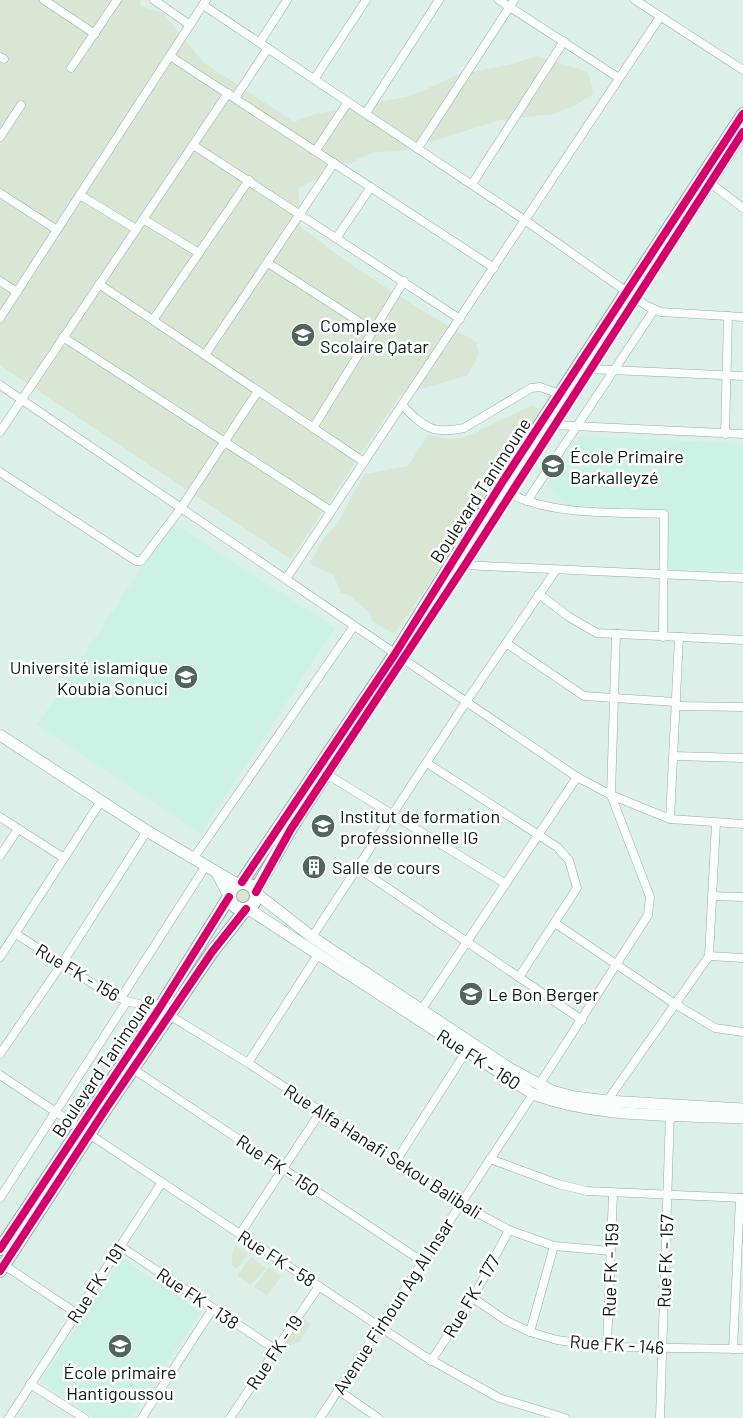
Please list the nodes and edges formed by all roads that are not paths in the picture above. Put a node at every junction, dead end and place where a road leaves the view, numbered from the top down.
1 (44, 0) edge
2 (117, 0) edge
3 (154, 0) edge
4 (287, 0) edge
5 (366, 0) edge
6 (440, 0) edge
7 (499, 0) edge
8 (635, 0) edge
9 (205, 2) edge
10 (512, 4) edge
11 (660, 17) junction
12 (190, 25) junction
13 (94, 34) junction
14 (564, 41) junction
15 (260, 42) junction
16 (268, 48) junction
17 (170, 56) junction
18 (72, 68) dead end
19 (743, 70) edge
20 (315, 78) junction
21 (620, 78) junction
22 (228, 93) junction
23 (235, 98) junction
24 (348, 102) junction
25 (21, 105) dead end
26 (366, 113) junction
27 (743, 114) edge
28 (742, 132) edge
29 (0, 137) edge
30 (193, 144) junction
31 (418, 148) junction
32 (316, 150) junction
33 (334, 163) junction
34 (249, 180) junction
35 (709, 182) junction
36 (472, 184) junction
37 (371, 187) junction
38 (0, 193) edge
39 (80, 194) junction
40 (743, 208) edge
41 (300, 213) junction
42 (143, 219) junction
43 (526, 220) junction
44 (136, 229) junction
45 (57, 230) junction
46 (337, 237) junction
47 (199, 252) junction
48 (268, 263) junction
49 (494, 268) junction
50 (0, 282) edge
51 (404, 282) junction
52 (99, 284) junction
53 (16, 292) junction
54 (630, 295) junction
55 (654, 310) junction
56 (728, 316) junction
57 (743, 317) edge
58 (0, 318) edge
59 (460, 319) junction
60 (153, 320) junction
61 (372, 330) junction
62 (63, 337) junction
63 (205, 355) junction
64 (589, 369) junction
65 (615, 370) junction
66 (726, 376) junction
67 (743, 376) edge
68 (0, 385) edge
69 (258, 391) junction
70 (560, 394) junction
71 (21, 400) junction
72 (402, 405) junction
73 (553, 425) junction
74 (578, 426) junction
75 (313, 428) junction
76 (0, 432) edge
77 (725, 434) junction
78 (743, 434) edge
79 (225, 442) junction
80 (364, 462) junction
81 (0, 472) edge
82 (509, 493) junction
83 (527, 501) junction
84 (181, 508) junction
85 (331, 511) junction
86 (463, 565) junction
87 (556, 570) junction
88 (664, 575) junction
89 (743, 578) edge
90 (286, 579) junction
91 (539, 594) junction
92 (354, 626) junction
93 (616, 634) junction
94 (663, 637) junction
95 (679, 637) junction
96 (743, 640) edge
97 (506, 643) junction
98 (399, 656) junction
99 (615, 700) junction
100 (466, 702) junction
101 (676, 704) junction
102 (743, 707) edge
103 (0, 735) edge
104 (674, 756) junction
105 (743, 758) edge
106 (427, 763) junction
107 (328, 775) junction
108 (577, 777) junction
109 (611, 795) junction
110 (101, 801) junction
111 (393, 814) junction
112 (0, 817) edge
113 (670, 819) junction
114 (716, 823) junction
115 (743, 824) edge
116 (18, 829) junction
117 (147, 831) junction
118 (538, 835) junction
119 (0, 856) edge
120 (64, 858) junction
121 (193, 859) junction
122 (205, 867) junction
123 (358, 868) junction
124 (217, 873) junction
125 (239, 883) junction
126 (506, 884) junction
127 (256, 892) junction
128 (712, 896) junction
129 (229, 897) junction
130 (743, 898) edge
131 (247, 908) junction
132 (555, 923) junction
133 (16, 934) junction
134 (312, 937) junction
135 (467, 942) junction
136 (319, 953) junction
137 (709, 956) junction
138 (0, 957) edge
139 (743, 958) edge
140 (617, 964) junction
141 (61, 965) junction
142 (519, 977) junction
143 (124, 1000) junction
144 (674, 1004) junction
145 (422, 1009) junction
146 (164, 1013) junction
147 (582, 1020) junction
148 (743, 1032) edge
149 (467, 1050) junction
150 (0, 1054) edge
151 (248, 1063) junction
152 (133, 1069) junction
153 (0, 1075) edge
154 (536, 1089) junction
155 (551, 1095) junction
156 (607, 1101) junction
157 (743, 1109) edge
158 (670, 1110) junction
159 (321, 1111) junction
160 (55, 1112) junction
161 (743, 1118) edge
162 (85, 1131) junction
163 (490, 1159) junction
164 (396, 1161) junction
165 (283, 1169) junction
166 (162, 1182) junction
167 (613, 1194) junction
168 (667, 1196) junction
169 (0, 1198) edge
170 (742, 1198) edge
171 (461, 1204) junction
172 (509, 1230) junction
173 (240, 1234) junction
174 (120, 1246) junction
175 (554, 1246) junction
176 (0, 1249) edge
177 (610, 1251) junction
178 (422, 1262) junction
179 (1, 1266) edge
180 (319, 1286) junction
181 (473, 1298) junction
182 (213, 1308) junction
183 (76, 1313) junction
184 (380, 1326) junction
185 (530, 1332) junction
186 (607, 1347) junction
187 (662, 1347) junction
188 (733, 1349) junction
189 (743, 1349) edge
190 (276, 1350) junction
191 (432, 1361) junction
192 (30, 1384) junction
193 (338, 1390) junction
194 (9, 1418) edge
195 (84, 1418) edge
196 (142, 1418) edge
197 (231, 1418) edge
198 (320, 1418) edge
199 (378, 1418) edge
200 (565, 1418) edge
201 (660, 1418) edge

1 - 13 street
2 - 13 street
3 - 12 street
4 - 15 street
5 - 20 street
6 - 26 street
7 - 10 street
8 - 11 street
9 - 12 street
9 - 15 street
10 - 14 street
10 - 31 street
11 - 19 street
11 - 21 street
12 - 17 street
13 - 18 street
14 - 21 street
14 - 36 street
15 - 16 street
16 - 20 street
16 - 23 street
17 - 22 street
17 - 39 street
20 - 24 street
21 - 43 street
22 - 23 street
22 - 30 street
23 - 32 street
24 - 26 street
24 - 32 street
25 - 29 street
26 - 31 street
27 - 54 main road, Boulevard Tanimoune
28 - 35 main road, Boulevard Tanimoune
30 - 34 street
30 - 42 street
31 - 36 street
32 - 33 street
33 - 37 street
33 - 41 street
34 - 41 street
34 - 47 street
35 - 40 street
35 - 54 main road, Boulevard Tanimoune
36 - 43 street
37 - 46 street
37 - 49 street
38 - 45 street
39 - 44 street
39 - 45 street
41 - 46 street
41 - 48 street
42 - 44 street
42 - 47 street
43 - 49 street
43 - 54 street
44 - 52 street
45 - 53 street
46 - 51 street
47 - 60 street
48 - 61 street
48 - 63 street
49 - 59 street
50 - 53 street
51 - 59 street
51 - 61 street
52 - 60 street
52 - 62 street
53 - 58 street
54 - 55 street
54 - 64 main road, Boulevard Tanimoune
54 - 70 main road, Boulevard Tanimoune
55 - 56 street
55 - 65 street
56 - 57 street
56 - 66 street
59 - 72 street
60 - 63 street
61 - 75 street
62 - 71 street
62 - 79 street
63 - 69 street
64 - 65 street
64 - 73 main road, Boulevard Tanimoune
65 - 66 street
65 - 74 street
66 - 67 street
66 - 77 street
68 - 71 street
69 - 75 street
69 - 79 street
70 - 72 street
70 - 98 main road, Boulevard Tanimoune
71 - 76 street
71 - 84 street
72 - 80 street
73 - 74 street
73 - 82 main road, Boulevard Tanimoune
74 - 77 street
74 - 83 street
75 - 80 street
77 - 78 street
79 - 84 street
79 - 85 street
80 - 85 street
81 - 84 street
82 - 83 street
82 - 86 main road, Boulevard Tanimoune
83 - 88 street
84 - 90 street
85 - 90 street
86 - 87 street
86 - 98 main road, Boulevard Tanimoune
87 - 88 street
87 - 91 street
88 - 89 street
88 - 94 street
90 - 92 street
91 - 93 street
91 - 97 street
92 - 98 street
92 - 121 street
93 - 94 street
93 - 99 street
94 - 95 street
95 - 96 street
95 - 101 street
97 - 99 street
97 - 100 street
98 - 100 street
98 - 107 main road, Boulevard Tanimoune
98 - 125 main road, Boulevard Tanimoune
99 - 101 street
99 - 109 street
100 - 106 street
100 - 108 street
101 - 102 street
101 - 104 street
103 - 110 main road
104 - 105 street
104 - 113 street
106 - 111 street
106 - 118 street
107 - 111 street
107 - 127 main road, Boulevard Tanimoune
108 - 109 street
108 - 118 street
109 - 113 street
109 - 140 street, Avenue Firhoun Ag Al Insar
110 - 117 main road
110 - 120 street
111 - 123 street
111 - 126 street
112 - 116 street
113 - 114 street
114 - 115 street
114 - 128 street
116 - 119 street
116 - 120 street
117 - 121 main road
117 - 141 street
118 - 126 street
118 - 132 street
120 - 133 street
121 - 122 main road
122 - 124 main road
122 - 143 street
123 - 134 street
123 - 135 street
124 - 125 main road
124 - 129 main road
125 - 127 main road
125 - 129 main road
126 - 135 street
127 - 131 main road
127 - 134 main road, Rue FK - 160
128 - 130 street
128 - 137 street
129 - 131 main road
129 - 146 main road, Boulevard Tanimoune
131 - 136 main road, Rue FK - 160
131 - 146 main road, Boulevard Tanimoune
132 - 140 street
132 - 142 street
133 - 138 street
133 - 141 street, Rue FK - 156
134 - 145 main road, Rue FK - 160
135 - 142 street
135 - 145 street
136 - 149 main road, Rue FK - 160
136 - 151 street
137 - 139 street
137 - 144 street
140 - 144 street
140 - 147 street, Avenue Firhoun Ag Al Insar
141 - 143 street, Rue FK - 156
141 - 150 street
142 - 147 street
143 - 146 street, Rue FK - 156
143 - 160 street
144 - 148 street
144 - 156 street
145 - 154 main road, Rue FK - 160
146 - 151 street, Rue Alfa Hanafi Sekou Balibali
146 - 152 main road, Boulevard Tanimoune
146 - 162 main road, Boulevard Tanimoune
147 - 154 street, Avenue Firhoun Ag Al Insar
149 - 154 main road, Rue FK - 160
149 - 164 street
151 - 159 street, Rue Alfa Hanafi Sekou Balibali
152 - 162 main road, Boulevard Tanimoune
152 - 165 street, Rue FK - 150
153 - 160 street, Rue FK - 58
154 - 155 main road, Rue FK - 160
154 - 163 street, Avenue Firhoun Ag Al Insar
155 - 156 main road, Rue FK - 160
155 - 158 main road, Rue FK - 160
156 - 158 main road, Rue FK - 160
157 - 158 main road, Rue FK - 160
158 - 161 main road, Rue FK - 160
158 - 168 street, Rue FK - 157
159 - 164 street, Rue Alfa Hanafi Sekou Balibali
159 - 165 street
160 - 162 street, Rue FK - 58
160 - 169 street
162 - 166 street, Rue FK - 58
162 - 176 main road, Boulevard Tanimoune
162 - 179 main road, Boulevard Tanimoune
163 - 167 street
163 - 171 street, Avenue Firhoun Ag Al Insar
164 - 171 street, Rue Alfa Hanafi Sekou Balibali
165 - 173 street
165 - 178 street, Rue FK - 150
166 - 173 street, Rue FK - 58
166 - 174 street, Rue FK - 191
167 - 168 street
167 - 177 street, Rue FK - 159
168 - 170 street
168 - 187 street, Rue FK - 157
170 - 188 street
171 - 172 street, Rue Alfa Hanafi Sekou Balibali
171 - 178 street, Avenue Firhoun Ag Al Insar
172 - 175 street, Rue Alfa Hanafi Sekou Balibali
172 - 181 street, Rue FK - 177
173 - 180 street, Rue FK - 58
174 - 182 street, Rue FK - 138
174 - 183 street, Rue FK - 191
175 - 177 street, Rue Alfa Hanafi Sekou Balibali
175 - 185 street
177 - 186 street, Rue FK - 159
178 - 184 street, Avenue Firhoun Ag Al Insar
179 - 183 street
180 - 184 street, Rue FK - 58
180 - 190 street, Rue FK - 19
181 - 185 street, Rue FK - 146
181 - 191 street, Rue FK - 177
182 - 190 street, Rue FK - 138
182 - 196 street
183 - 192 street, Rue FK - 191
184 - 191 street, Rue FK - 58
184 - 193 street, Avenue Firhoun Ag Al Insar
185 - 186 street, Rue FK - 146
186 - 187 street, Rue FK - 146
187 - 188 street, Rue FK - 146
187 - 201 street, Rue FK - 157
188 - 189 street, Rue FK - 146
190 - 197 street, Rue FK - 19
191 - 200 street, Rue FK - 58
192 - 194 street, Rue FK - 191
192 - 195 street
193 - 198 street, Avenue Firhoun Ag Al Insar
193 - 199 street

